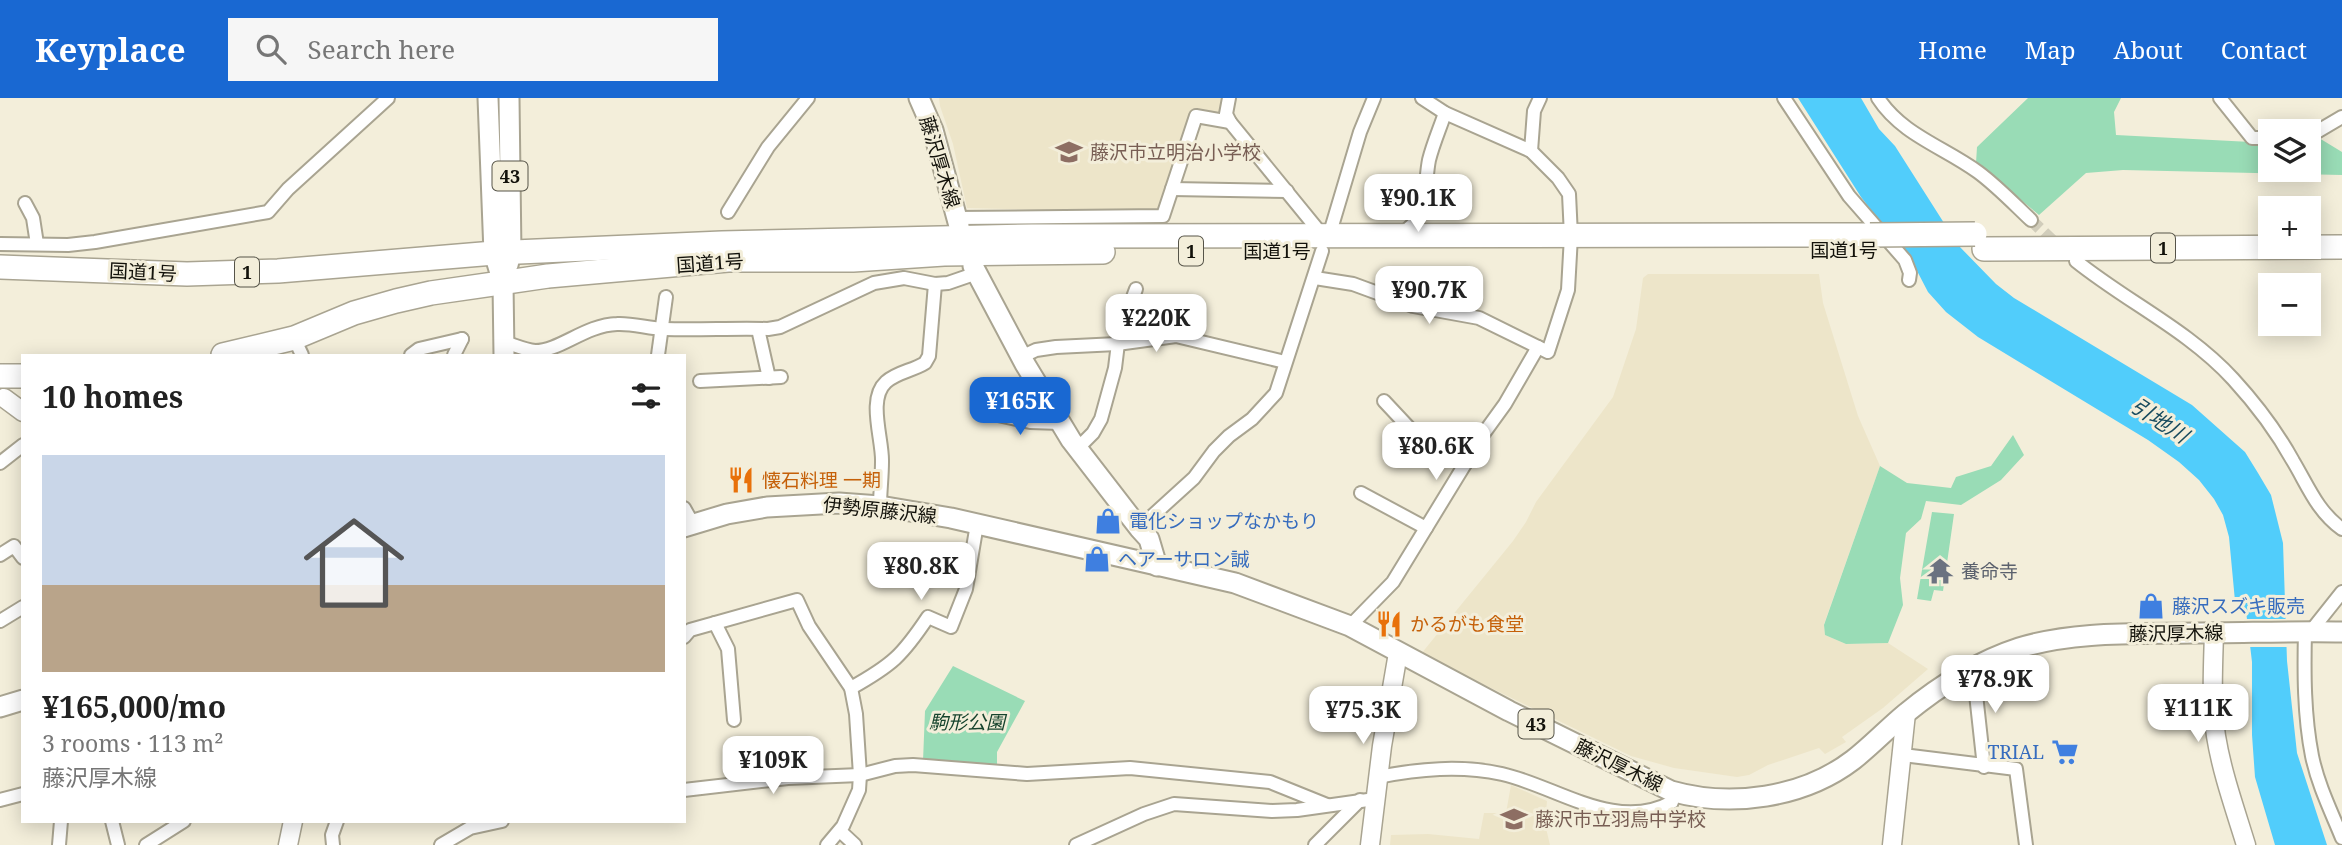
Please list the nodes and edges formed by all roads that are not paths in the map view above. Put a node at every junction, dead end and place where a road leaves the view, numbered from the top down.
1 (388, 98) edge
2 (490, 98) edge
3 (509, 98) edge
4 (808, 98) edge
5 (919, 98) edge
6 (1229, 98) edge
7 (1374, 98) edge
8 (1422, 98) edge
9 (1540, 98) edge
10 (1784, 98) edge
11 (1878, 98) edge
12 (2220, 98) edge
13 (1445, 113) junction
14 (2342, 117) edge
15 (1230, 122) junction
16 (2321, 129) edge
17 (2258, 138) edge
18 (1531, 151) junction
19 (1172, 189) junction
20 (1287, 191) junction
21 (25, 202) dead end
22 (1424, 205) junction
23 (728, 212) dead end
24 (2031, 220) tunnel mouth
25 (958, 222) joint
26 (2342, 232) edge
27 (2258, 233) edge
28 (2321, 233) edge
29 (1391, 236) junction
30 (1447, 236) junction
31 (1325, 241) junction
32 (1980, 242) junction
33 (0, 244) edge
34 (37, 244) junction
35 (1571, 244) junction
36 (2342, 247) edge
37 (503, 253) junction
38 (2076, 261) dead end
39 (0, 267) edge
40 (975, 270) joint
41 (1315, 278) junction
42 (1909, 280) dead end
43 (503, 283) junction
44 (935, 284) junction
45 (1136, 289) dead end
46 (666, 297) dead end
47 (662, 329) junction
48 (758, 329) junction
49 (1117, 345) junction
50 (298, 347) edge
51 (1538, 347) junction
52 (504, 348) edge
53 (232, 354) edge
54 (412, 354) edge
55 (454, 354) edge
56 (659, 354) edge
57 (1021, 357) junction
58 (1285, 362) junction
59 (9, 381) edge
60 (700, 381) dead end
61 (1384, 401) dead end
62 (21, 408) edge
63 (984, 412) dead end
64 (1061, 423) junction
65 (21, 447) edge
66 (1077, 449) junction
67 (0, 463) edge
68 (1466, 463) junction
69 (1361, 493) dead end
70 (880, 506) junction
71 (687, 519) edge
72 (977, 524) junction
73 (1139, 528) junction
74 (1426, 528) junction
75 (2342, 529) edge
76 (0, 555) edge
77 (21, 555) edge
78 (1157, 566) junction
79 (2342, 592) edge
80 (21, 608) edge
81 (0, 621) edge
82 (715, 623) junction
83 (1350, 626) junction
84 (686, 630) edge
85 (2304, 631) junction
86 (2342, 632) edge
87 (2214, 633) junction
88 (1398, 653) junction
89 (1973, 667) junction
90 (851, 688) junction
91 (21, 701) edge
92 (0, 707) edge
93 (1906, 713) junction
94 (734, 720) dead end
95 (1903, 755) junction
96 (1984, 766) junction
97 (860, 775) junction
98 (1378, 777) junction
99 (686, 790) edge
100 (1674, 792) junction
101 (21, 795) edge
102 (1368, 799) junction
103 (0, 800) edge
104 (1327, 805) junction
105 (61, 823) edge
106 (112, 823) edge
107 (181, 823) edge
108 (293, 823) edge
109 (336, 823) edge
110 (493, 823) edge
111 (2339, 823) edge
112 (840, 831) junction
113 (2342, 838) edge
114 (59, 845) edge
115 (118, 845) edge
116 (146, 845) edge
117 (288, 845) edge
118 (333, 845) edge
119 (441, 845) edge
120 (827, 845) edge
121 (855, 845) edge
122 (1076, 845) edge
123 (1314, 845) edge
124 (1370, 845) edge
125 (1892, 845) edge
126 (2025, 845) edge
127 (2246, 845) edge

1 - 34 street
2 - 37 main road, 43
3 - 37 main road, 43
4 - 23 street
5 - 25 main road, 藤沢厚木線
6 - 15 street
7 - 31 street
8 - 13 street
9 - 18 street
10 - 42 street
11 - 24 street
12 - 17 street
13 - 18 street
13 - 22 street
14 - 16 street
15 - 19 street
15 - 20 street
18 - 35 street
19 - 20 street
19 - 25 street
20 - 31 street
21 - 34 street
22 - 29 street
22 - 30 street
26 - 28 highway
27 - 32 highway, 国道1号 / 1
29 - 30 highway, 国道1号 / 1
29 - 31 highway, 国道1号 / 1
30 - 35 highway, 国道1号 / 1
31 - 35 highway, 国道1号 / 1
31 - 37 highway, 国道1号 / 1
31 - 41 street
31 - 43 highway, 国道1号 / 1
32 - 35 highway, 国道1号 / 1, bridge
32 - 36 highway, 国道1号 / 1
33 - 34 street
35 - 51 street
37 - 39 highway, 国道1号 / 1
37 - 43 main road, 43
38 - 75 street
40 - 44 street
40 - 57 main road
41 - 51 street
41 - 58 street
43 - 50 highway, 国道1号 / 1
43 - 52 main road, 43
44 - 48 street
44 - 70 street
45 - 49 street
46 - 47 street
47 - 48 street
47 - 52 street
47 - 56 street
48 - 60 street
49 - 57 street
49 - 58 street
49 - 66 street
50 - 53 highway, 国道1号 / 1
51 - 68 street
54 - 55 street
57 - 64 main road
58 - 73 street
59 - 62 street
61 - 68 street
63 - 64 street
64 - 66 main road
65 - 67 street
66 - 73 main road
68 - 74 street
69 - 74 street
70 - 71 main road, 伊勢原藤沢線
70 - 72 main road, 伊勢原藤沢線
72 - 78 main road, 伊勢原藤沢線
72 - 90 street
73 - 78 main road
74 - 83 street
76 - 77 street
78 - 83 main road, 藤沢厚木線 / 43
79 - 85 street
80 - 81 street
82 - 84 street
82 - 90 street
82 - 94 street
83 - 88 main road, 藤沢厚木線 / 43
85 - 86 main road, 藤沢厚木線 / 43
85 - 87 main road, 藤沢厚木線 / 43
85 - 111 street
87 - 89 main road, 藤沢厚木線 / 43
87 - 127 street
88 - 98 street
88 - 100 main road, 藤沢厚木線 / 43
89 - 93 main road, 藤沢厚木線 / 43
89 - 96 street
90 - 97 street
91 - 92 main road
93 - 95 street
93 - 100 main road, 藤沢厚木線 / 43
95 - 96 street
95 - 125 street
96 - 126 street
97 - 99 street
97 - 104 street
97 - 112 street
98 - 100 street
98 - 102 street
101 - 103 street
102 - 104 street
102 - 123 street
102 - 124 street
104 - 122 street
105 - 114 street
106 - 115 street
107 - 116 street
108 - 117 street
109 - 118 street
110 - 119 street
111 - 113 street
112 - 120 street
112 - 121 street

